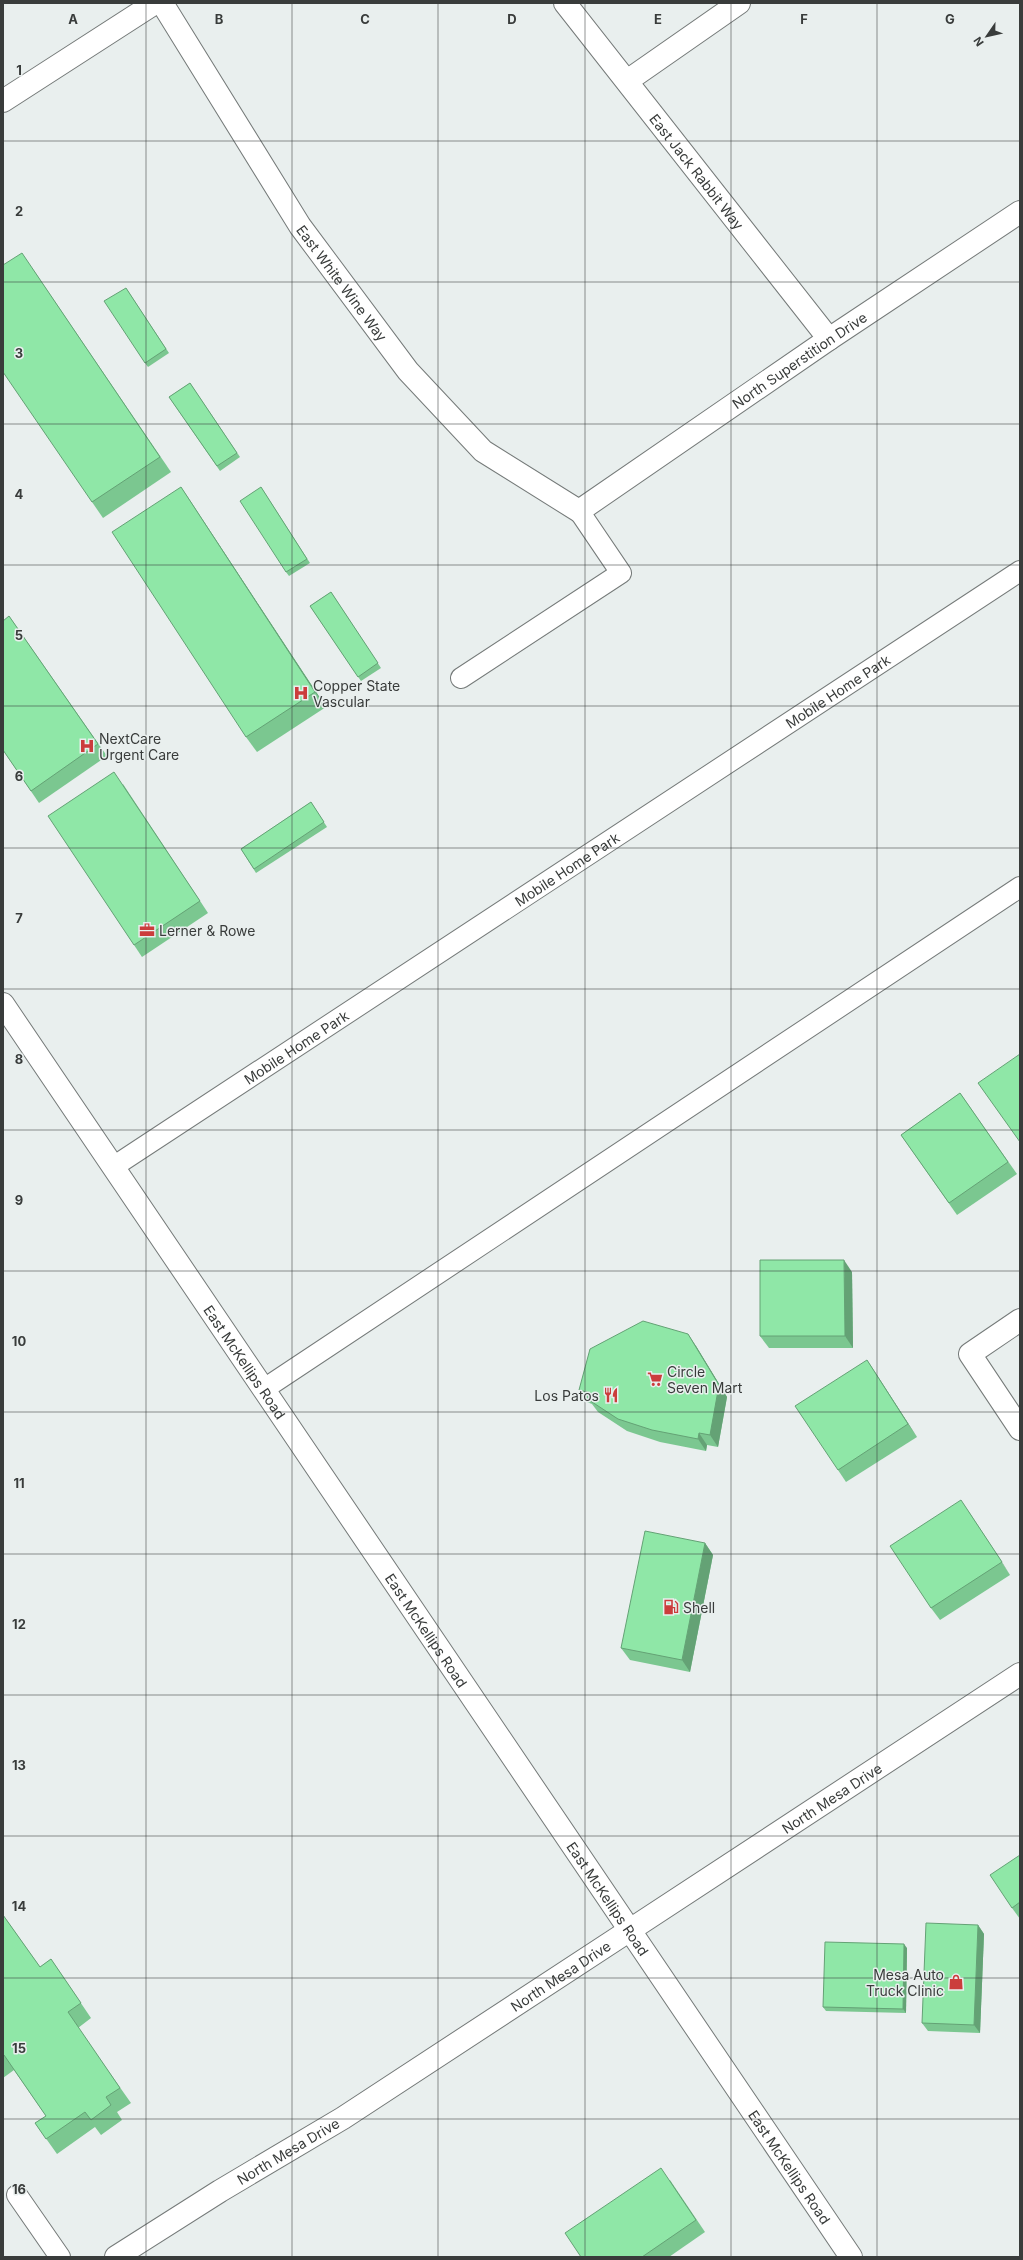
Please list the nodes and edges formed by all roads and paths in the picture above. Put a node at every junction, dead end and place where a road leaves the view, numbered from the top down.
1 (162, 3) edge
2 (565, 3) edge
3 (739, 3) edge
4 (142, 6) edge
5 (627, 80) junction
6 (3, 101) edge
7 (1020, 212) edge
8 (829, 339) junction
9 (579, 510) junction
10 (1020, 571) edge
11 (461, 678) dead end
12 (1020, 887) edge
13 (3, 1004) edge
14 (114, 1167) junction
15 (1020, 1320) edge
16 (264, 1389) junction
17 (1020, 1429) edge
18 (1020, 1674) edge
19 (630, 1930) junction
20 (17, 2195) dead end
21 (60, 2257) edge
22 (116, 2257) edge
23 (851, 2257) edge

1 - 9 street, East White Wine Way
2 - 5 street, East Jack Rabbit Way
3 - 5 street
4 - 6 street
5 - 8 street, East Jack Rabbit Way
7 - 8 street, North Superstition Drive
8 - 9 street, North Superstition Drive
9 - 11 lane
10 - 14 lane, Mobile Home Park
12 - 16 lane
13 - 14 street, East McKellips Road
14 - 16 street, East McKellips Road
15 - 17 street
16 - 19 street, East McKellips Road
18 - 19 street, North Mesa Drive
19 - 22 street, North Mesa Drive
19 - 23 street, East McKellips Road
20 - 21 lane

